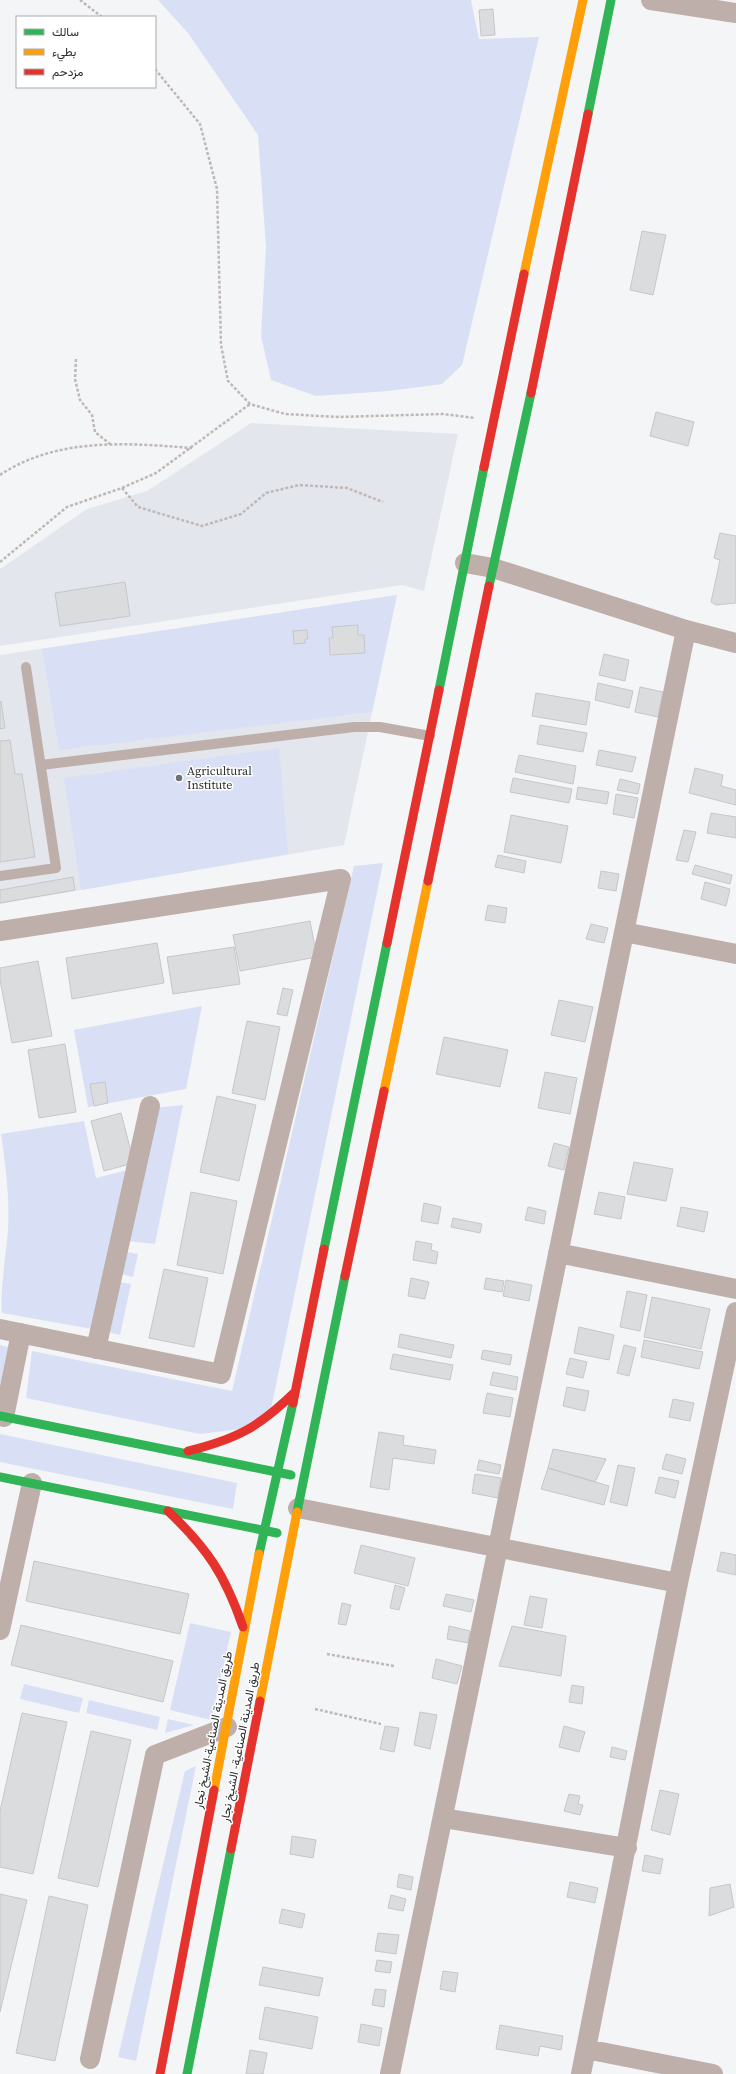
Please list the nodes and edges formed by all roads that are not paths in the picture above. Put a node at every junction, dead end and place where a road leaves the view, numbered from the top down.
1 (583, 0) edge
2 (611, 0) edge
3 (651, 0) edge
4 (736, 13) edge
5 (465, 563) junction
6 (493, 568) junction
7 (686, 630) junction
8 (736, 643) edge
9 (26, 667) dead end
10 (430, 736) junction
11 (41, 765) junction
12 (0, 876) edge
13 (0, 931) edge
14 (624, 932) junction
15 (736, 954) edge
16 (150, 1106) dead end
17 (558, 1253) junction
18 (736, 1289) edge
19 (736, 1312) edge
20 (0, 1329) edge
21 (21, 1333) junction
22 (96, 1349) junction
23 (295, 1392) junction
24 (2, 1417) edge
25 (179, 1453) junction
26 (277, 1473) junction
27 (0, 1477) edge
28 (304, 1478) junction
29 (32, 1483) junction
30 (298, 1508) junction
31 (168, 1511) junction
32 (264, 1530) junction
33 (292, 1536) junction
34 (498, 1548) junction
35 (678, 1583) junction
36 (0, 1630) edge
37 (244, 1630) junction
38 (227, 1727) junction
39 (442, 1818) junction
40 (627, 1848) junction
41 (586, 2049) junction
42 (90, 2059) dead end
43 (160, 2074) edge
44 (187, 2074) edge
45 (390, 2074) edge
46 (581, 2074) edge
47 (713, 2074) edge

1 - 5 main road, طريق المدينة الصناعية-الشيخ نجار
2 - 6 main road, طريق المدينة الصناعية- الشيخ نجار
3 - 4 street
5 - 6 street
5 - 10 main road, طريق المدينة الصناعية-الشيخ نجار
6 - 7 street
6 - 28 main road, طريق المدينة الصناعية- الشيخ نجار
7 - 8 street
7 - 14 street
9 - 11 lane
10 - 11 lane
10 - 23 main road, طريق المدينة الصناعية-الشيخ نجار
11 - 12 lane
13 - 22 street
14 - 15 street
14 - 17 street
16 - 22 street
17 - 18 street
17 - 34 street
19 - 35 street
20 - 21 street
21 - 22 street
21 - 24 street
23 - 25 main road
23 - 26 main road, طريق المدينة الصناعية-الشيخ نجار
24 - 25 main road
25 - 26 main road
26 - 28 main road
26 - 32 main road, طريق المدينة الصناعية-الشيخ نجار
27 - 29 main road
28 - 30 main road, طريق المدينة الصناعية- الشيخ نجار
29 - 31 main road
29 - 36 street
30 - 33 main road, طريق المدينة الصناعية- الشيخ نجار
30 - 34 street
31 - 32 main road
31 - 37 main road
32 - 33 main road
32 - 37 main road, طريق المدينة الصناعية-الشيخ نجار
33 - 44 main road, طريق المدينة الصناعية- الشيخ نجار
34 - 35 street
34 - 39 street
35 - 40 street
37 - 38 main road, طريق المدينة الصناعية-الشيخ نجار
38 - 42 street
38 - 43 main road, طريق المدينة الصناعية-الشيخ نجار
39 - 40 street
39 - 45 street
40 - 41 street
41 - 46 street
41 - 47 street

